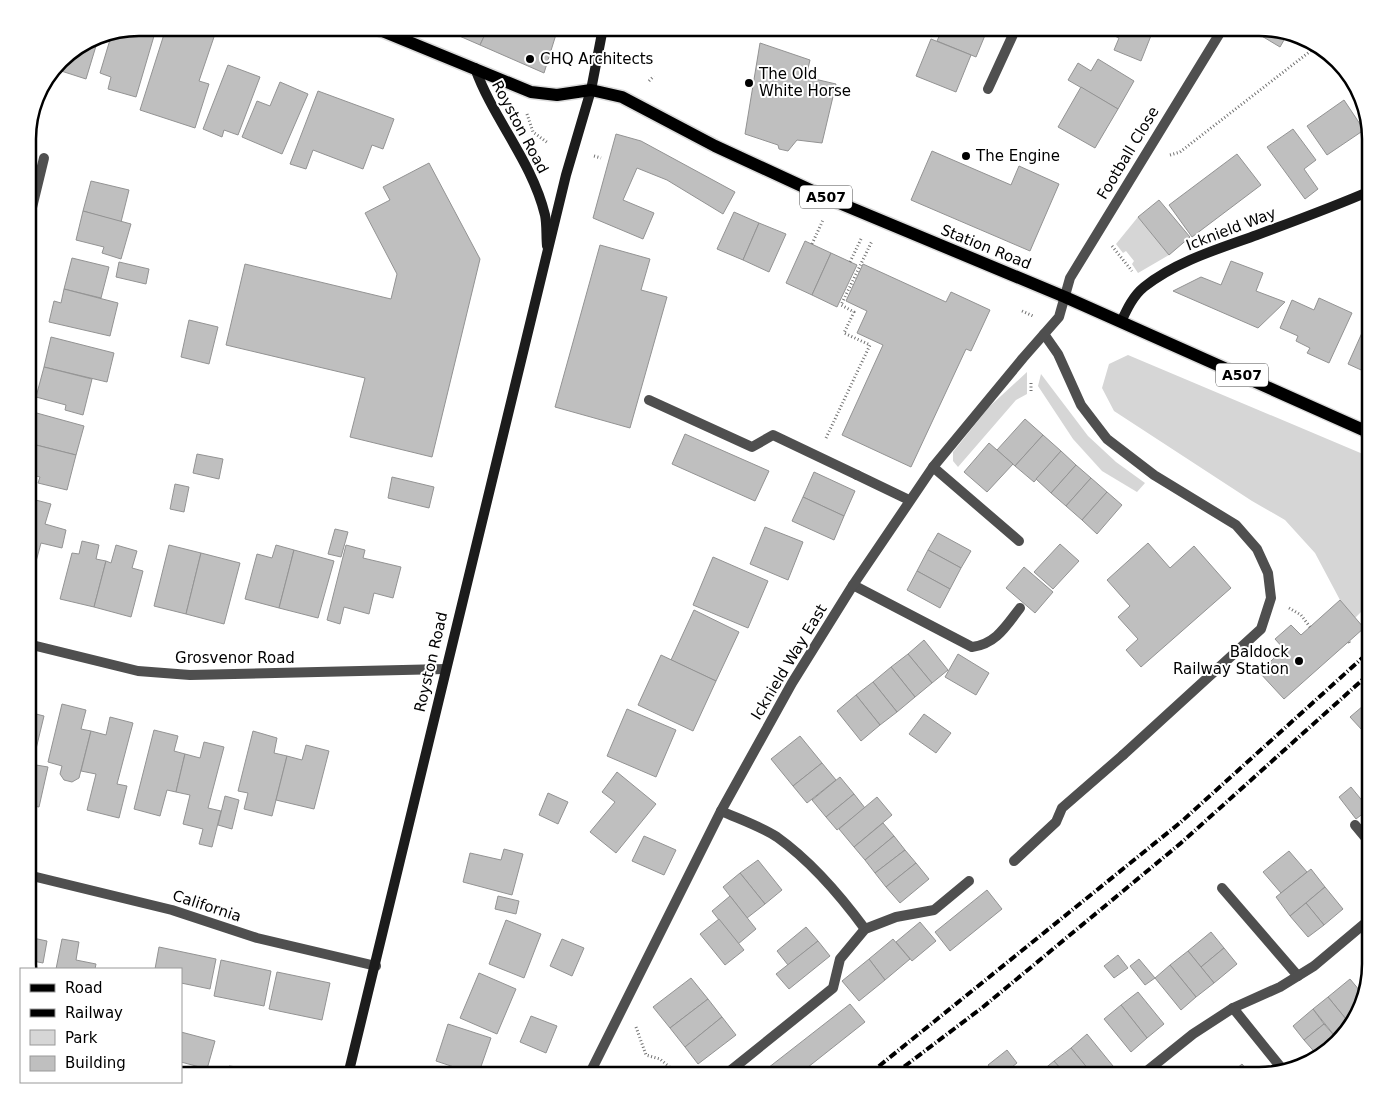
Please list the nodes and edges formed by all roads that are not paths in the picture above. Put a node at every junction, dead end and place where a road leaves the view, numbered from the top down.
1 (395, 36) edge
2 (601, 36) edge
3 (1012, 36) edge
4 (1218, 36) edge
5 (475, 68) junction
6 (988, 89) dead end
7 (591, 90) junction
8 (44, 158) dead end
9 (36, 191) edge
10 (1362, 194) edge
11 (548, 257) junction
12 (1065, 297) junction
13 (1121, 322) junction
14 (1044, 334) junction
15 (649, 400) dead end
16 (1362, 428) edge
17 (933, 467) junction
18 (909, 500) junction
19 (1019, 541) dead end
20 (853, 585) junction
21 (1020, 608) dead end
22 (36, 646) edge
23 (445, 670) junction
24 (721, 811) junction
25 (1355, 825) dead end
26 (1362, 833) edge
27 (1014, 861) dead end
28 (36, 877) edge
29 (969, 881) dead end
30 (1222, 888) dead end
31 (1362, 926) edge
32 (865, 929) junction
33 (376, 966) junction
34 (1298, 976) junction
35 (1233, 1008) junction
36 (1279, 1064) edge
37 (350, 1067) edge
38 (594, 1067) edge
39 (736, 1067) edge
40 (1153, 1067) edge

1 - 5 main road, A507
2 - 7 main road, Royston Road
3 - 6 street
4 - 12 street, Football Close
5 - 7 main road, A507
5 - 11 main road, Royston Road
7 - 11 main road, Royston Road
7 - 12 main road, Station Road / A507
8 - 9 street
10 - 13 main road, Icknield Way
11 - 23 main road, Royston Road
12 - 13 main road, Station Road / A507
12 - 14 street, Icknield Way East
13 - 16 main road, Station Road / A507
14 - 17 street, Icknield Way East
14 - 27 street
15 - 18 street
17 - 18 street, Icknield Way East
17 - 19 street
18 - 20 street, Icknield Way East
20 - 21 street
20 - 24 street, Icknield Way East
22 - 23 street, Grosvenor Road
23 - 33 main road, Royston Road
24 - 32 street
24 - 38 street, Icknield Way East
25 - 26 street
28 - 33 street, California
29 - 32 street
30 - 34 street
31 - 34 street
32 - 39 street
33 - 37 main road, Royston Road
34 - 35 street
35 - 36 street
35 - 40 street

